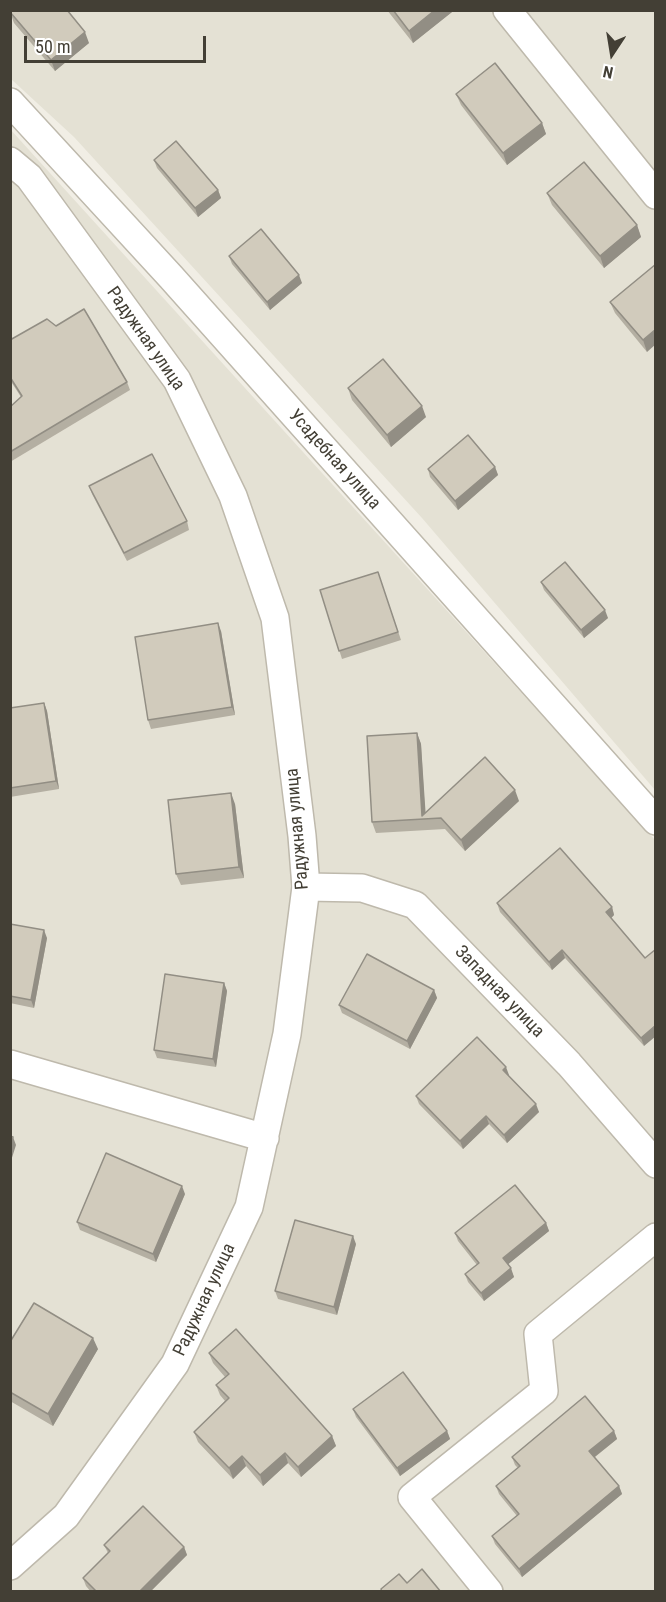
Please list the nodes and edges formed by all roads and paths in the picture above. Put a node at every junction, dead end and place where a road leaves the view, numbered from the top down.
1 (507, 10) edge
2 (10, 102) edge
3 (10, 161) edge
4 (656, 195) edge
5 (656, 821) edge
6 (306, 887) junction
7 (10, 1064) edge
8 (265, 1138) junction
9 (656, 1164) edge
10 (656, 1237) edge
11 (10, 1566) edge
12 (489, 1592) edge

1 - 4 street
2 - 5 street, Усадебная улица
3 - 6 street, Радужная улица
6 - 8 street, Радужная улица
6 - 9 street, Западная улица
7 - 8 street
8 - 11 street, Радужная улица
10 - 12 street

